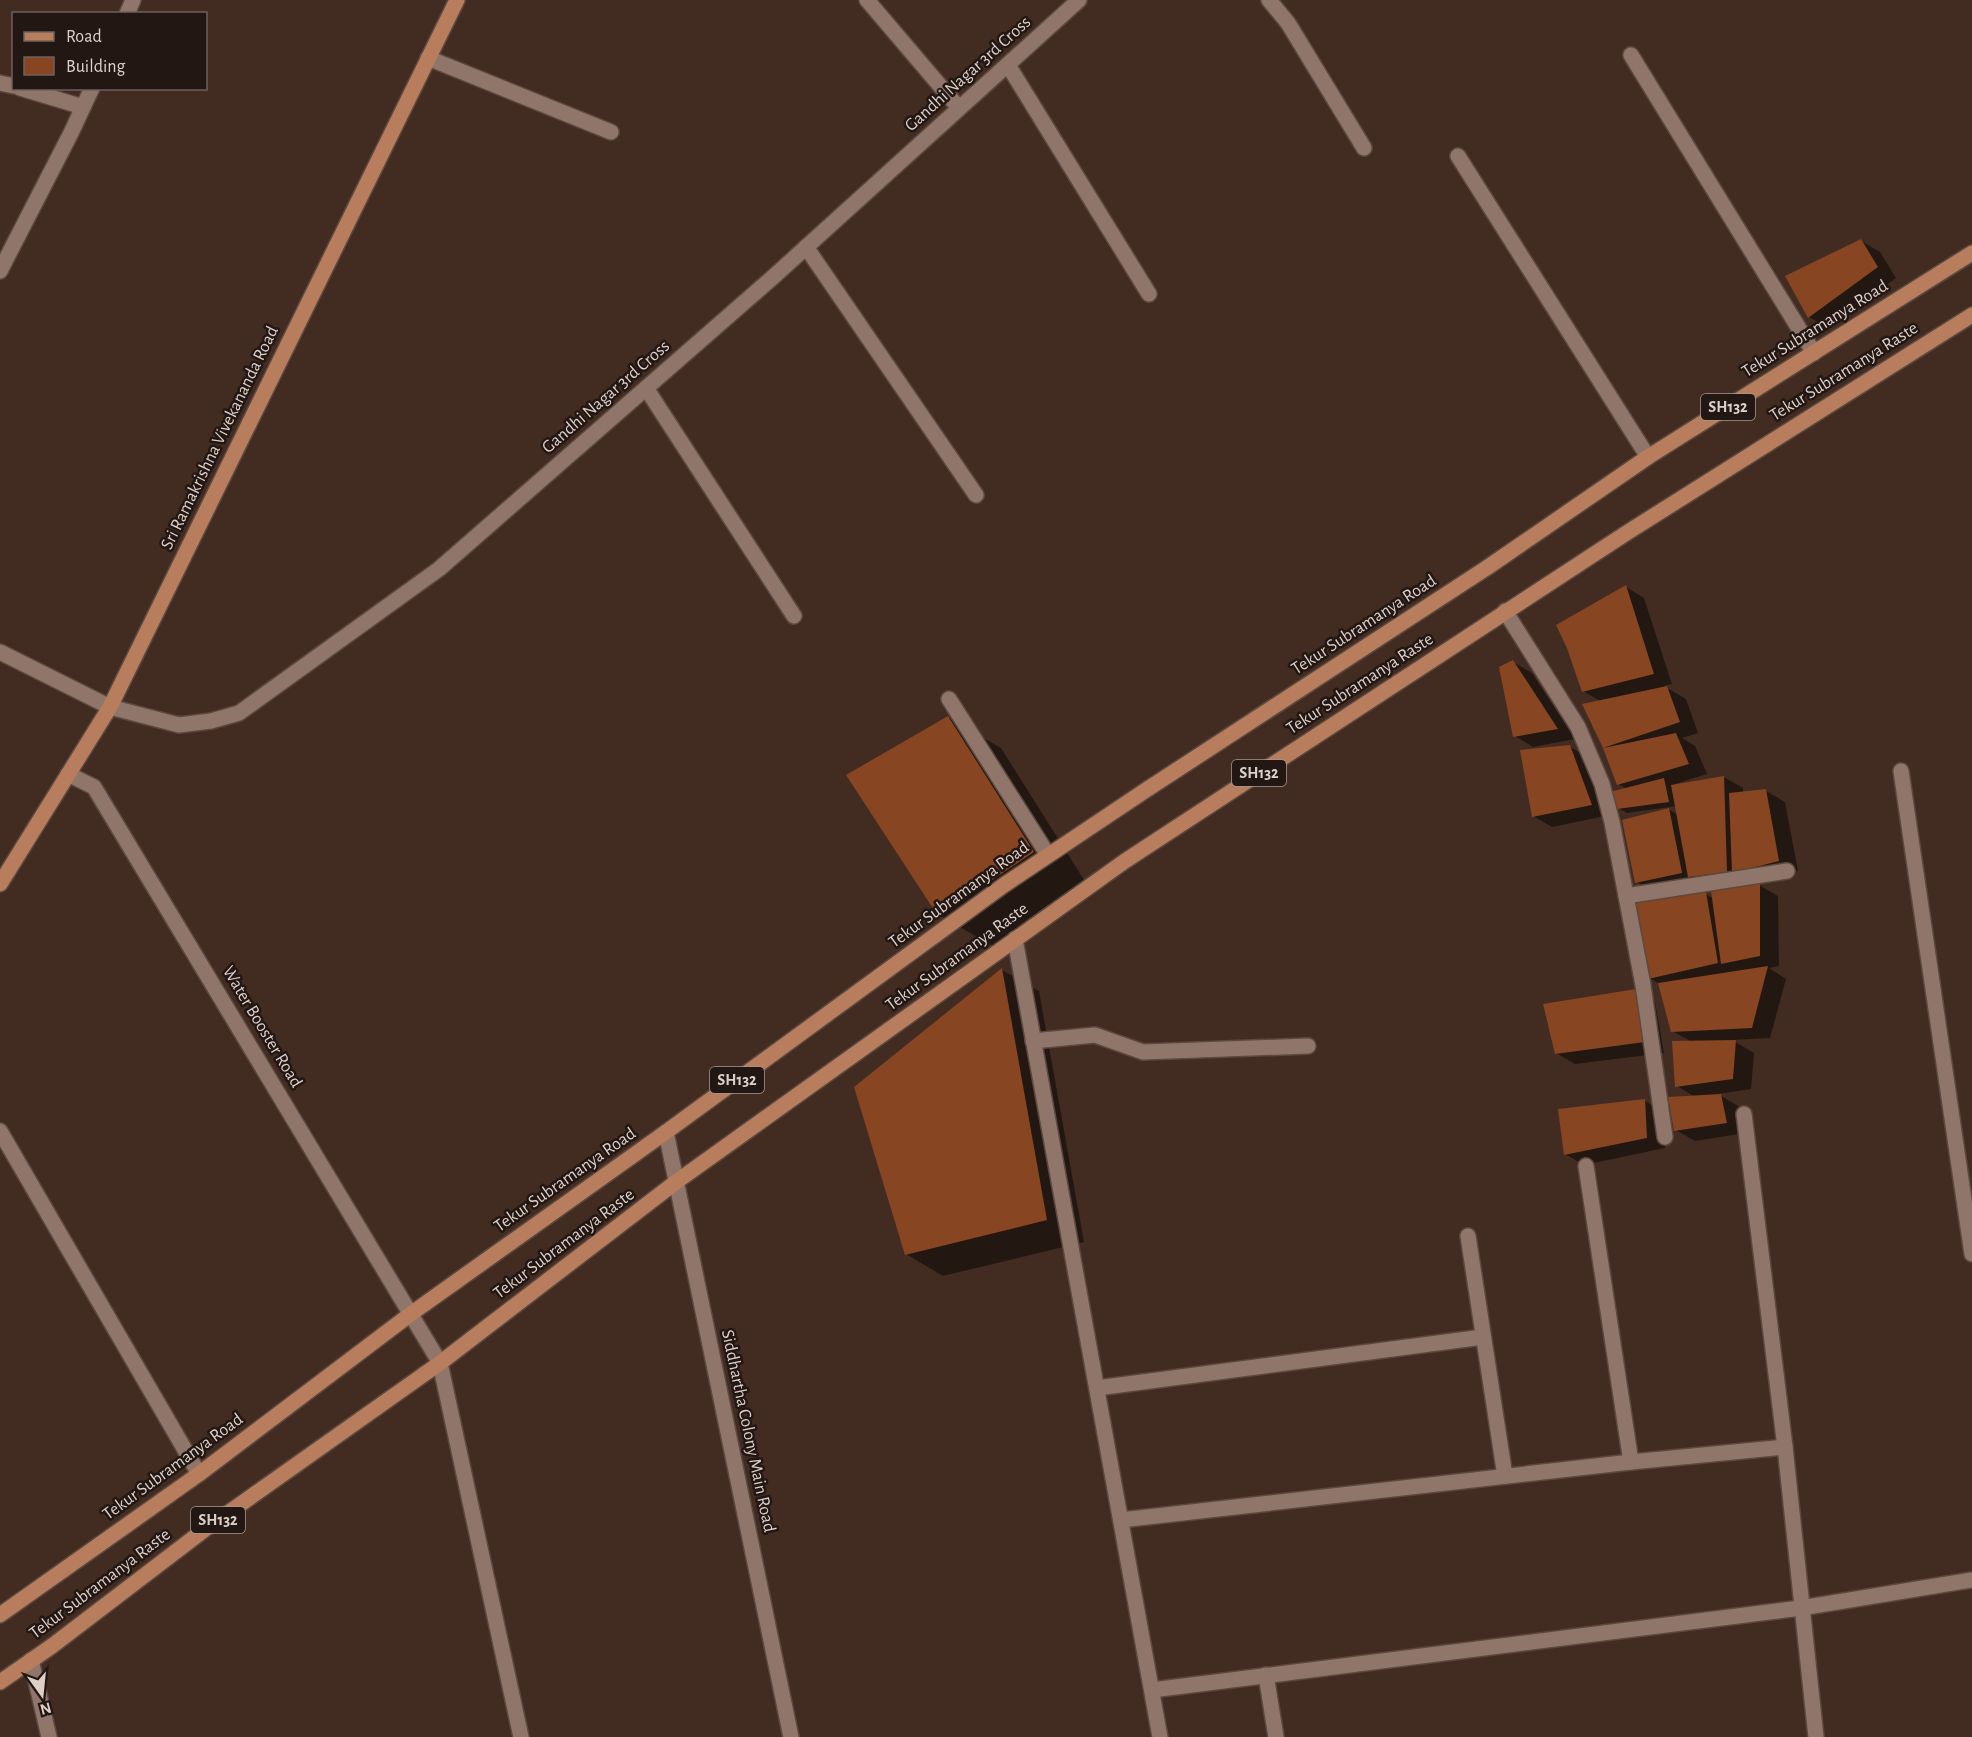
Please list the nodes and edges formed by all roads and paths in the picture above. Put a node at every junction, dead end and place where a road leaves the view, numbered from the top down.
1 (457, 0) edge
2 (867, 0) edge
3 (1079, 0) edge
4 (1269, 0) edge
5 (1631, 55) dead end
6 (428, 58) junction
7 (1008, 64) junction
8 (27, 90) edge
9 (91, 90) edge
10 (83, 107) junction
11 (959, 108) junction
12 (612, 132) dead end
13 (1364, 148) dead end
14 (1458, 156) dead end
15 (806, 247) junction
16 (1972, 254) edge
17 (0, 271) edge
18 (1149, 294) dead end
19 (1972, 315) edge
20 (1814, 353) junction
21 (646, 388) junction
22 (1648, 457) junction
23 (976, 495) dead end
24 (1505, 611) junction
25 (794, 616) dead end
26 (0, 652) edge
27 (949, 699) dead end
28 (110, 707) junction
29 (1901, 771) dead end
30 (68, 774) junction
31 (1048, 855) junction
32 (1787, 871) dead end
33 (0, 884) edge
34 (1626, 896) junction
35 (1014, 939) junction
36 (1033, 1041) junction
37 (1308, 1046) dead end
38 (1744, 1114) dead end
39 (0, 1131) edge
40 (666, 1132) junction
41 (1665, 1137) dead end
42 (1586, 1166) dead end
43 (676, 1182) junction
44 (1468, 1236) dead end
45 (1972, 1254) edge
46 (412, 1313) junction
47 (1484, 1337) junction
48 (440, 1363) junction
49 (1097, 1388) junction
50 (1785, 1447) junction
51 (1631, 1462) junction
52 (199, 1474) junction
53 (1505, 1476) junction
54 (1120, 1520) junction
55 (1972, 1580) edge
56 (1802, 1608) junction
57 (0, 1615) edge
58 (31, 1660) junction
59 (1266, 1675) junction
60 (0, 1682) edge
61 (1152, 1690) junction
62 (50, 1737) edge
63 (521, 1737) edge
64 (791, 1737) edge
65 (1160, 1737) edge
66 (1276, 1737) edge
67 (1816, 1737) edge

1 - 6 main road, Sri Ramakrishna Vivekananda Road
2 - 11 street
3 - 7 street, Gandhi Nagar 3rd Cross
4 - 13 street
5 - 20 street
6 - 12 street
6 - 28 main road, Sri Ramakrishna Vivekananda Road
7 - 11 street, Gandhi Nagar 3rd Cross
7 - 18 street
8 - 10 street
9 - 10 street
10 - 17 street
11 - 15 street, Gandhi Nagar 3rd Cross
14 - 22 street
15 - 21 street, Gandhi Nagar 3rd Cross
15 - 23 street
16 - 20 main road, Tekur Subramanya Road / SH132
19 - 24 main road, Tekur Subramanya Raste / SH132
20 - 22 main road, Tekur Subramanya Road / SH132
21 - 25 street
21 - 28 street, Gandhi Nagar 3rd Cross
22 - 31 main road, Tekur Subramanya Road / SH132
24 - 34 street
24 - 35 main road, Tekur Subramanya Raste / SH132
26 - 28 street, Gandhi Nagar 3rd Cross
27 - 31 street
28 - 30 main road, Sri Ramakrishna Vivekananda Road
29 - 45 street
30 - 33 main road, Sri Ramakrishna Vivekananda Road
30 - 46 street, Water Booster Road
31 - 40 main road, Tekur Subramanya Road / SH132
32 - 34 street
34 - 41 street
35 - 36 street
35 - 43 main road, Tekur Subramanya Raste / SH132
36 - 37 street
36 - 49 street
38 - 50 street
39 - 52 street
40 - 43 street, Siddhartha Colony Main Road
40 - 46 main road, Tekur Subramanya Road / SH132
42 - 51 street
43 - 48 main road, Tekur Subramanya Raste / SH132
43 - 64 street, Siddhartha Colony Main Road
44 - 47 street
46 - 48 street, Water Booster Road
46 - 52 main road, Tekur Subramanya Road / SH132
47 - 49 street
47 - 53 street
48 - 58 main road, Tekur Subramanya Raste / SH132
48 - 63 street, Water Booster Road
49 - 54 street
50 - 51 street
50 - 56 street
51 - 53 street
52 - 57 main road, Tekur Subramanya Road / SH132
53 - 54 street
54 - 61 street
55 - 56 street
56 - 59 street
56 - 67 street
58 - 60 main road, Tekur Subramanya Raste / SH132
58 - 62 street
59 - 61 street
59 - 66 street
61 - 65 street

